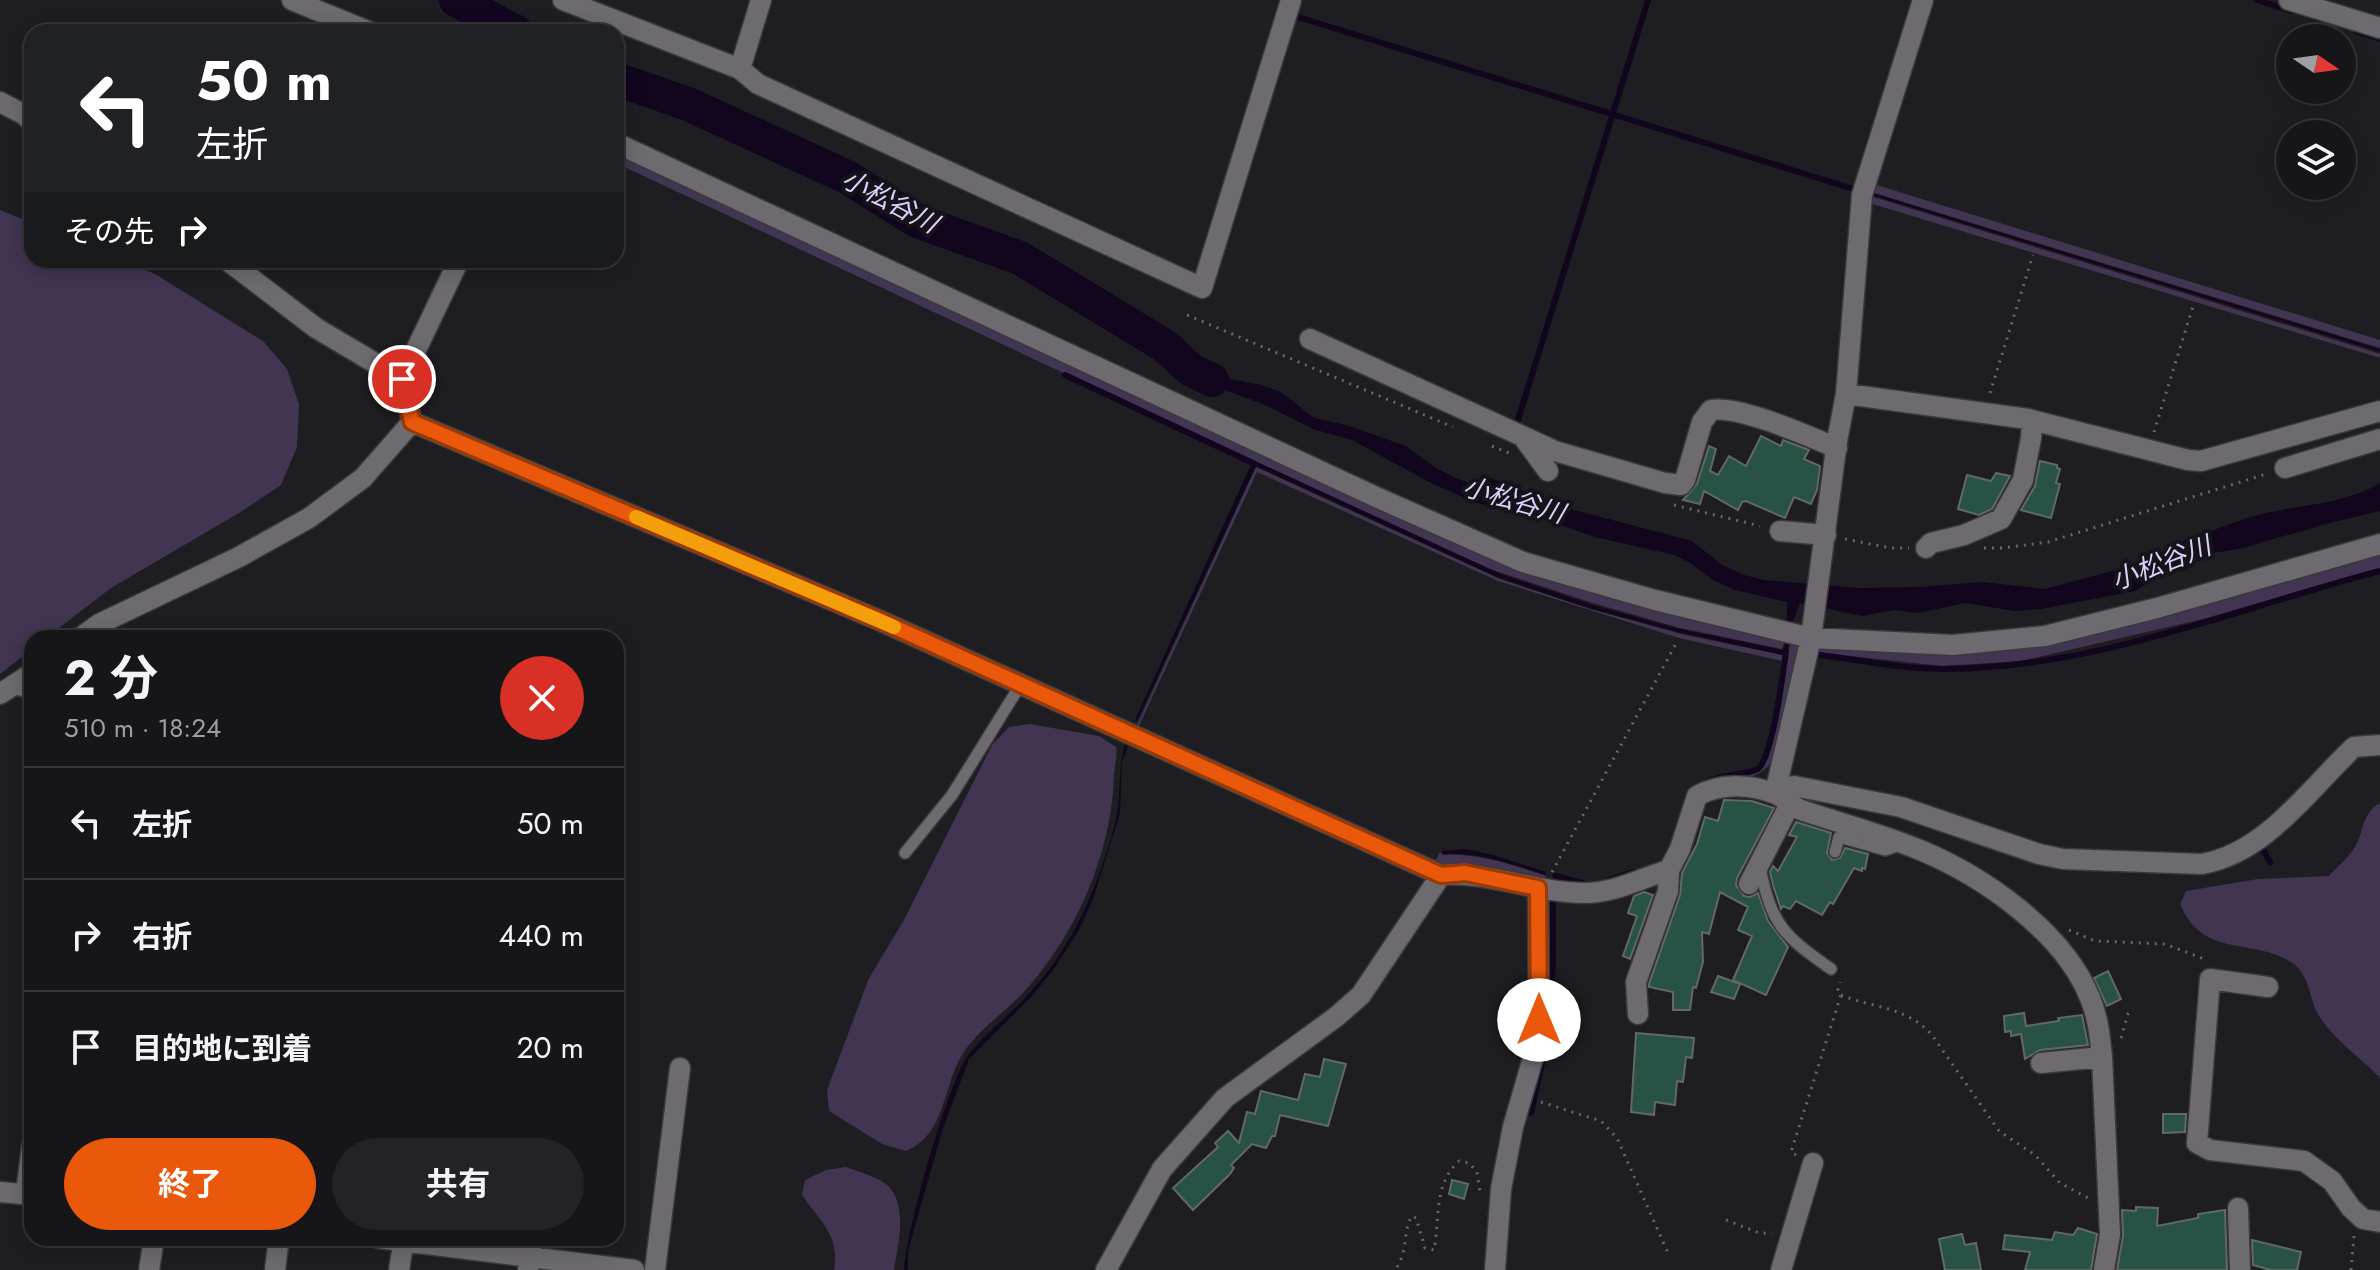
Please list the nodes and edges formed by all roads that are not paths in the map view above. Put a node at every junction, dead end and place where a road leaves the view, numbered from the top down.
1 (292, 0) edge
2 (563, 0) edge
3 (761, 0) edge
4 (1291, 0) edge
5 (1923, 0) edge
6 (2289, 0) edge
7 (350, 24) edge
8 (2380, 28) edge
9 (740, 69) junction
10 (0, 102) edge
11 (24, 114) edge
12 (624, 147) edge
13 (237, 268) edge
14 (455, 268) edge
15 (1310, 339) dead end
16 (402, 379) junction
17 (1846, 394) junction
18 (2380, 411) edge
19 (2032, 420) junction
20 (412, 422) junction
21 (1523, 437) junction
22 (2380, 439) edge
23 (1837, 448) junction
24 (2285, 468) road end
25 (1548, 471) dead end
26 (1780, 531) dead end
27 (1825, 540) junction
28 (2380, 544) edge
29 (1926, 548) road end
30 (91, 630) edge
31 (1811, 631) junction
32 (24, 678) edge
33 (1021, 684) junction
34 (5, 691) edge
35 (2380, 745) edge
36 (1782, 798) junction
37 (1904, 844) junction
38 (1835, 852) dead end
39 (905, 853) dead end
40 (1669, 870) junction
41 (1441, 875) junction
42 (1755, 876) joint
43 (1542, 889) junction
44 (1831, 969) road end
45 (2268, 987) dead end
46 (1638, 1014) dead end
47 (2102, 1057) junction
48 (2041, 1063) dead end
49 (680, 1068) dead end
50 (1813, 1163) road end
51 (0, 1192) edge
52 (24, 1194) edge
53 (2238, 1208) dead end
54 (2380, 1222) edge
55 (153, 1246) edge
56 (278, 1246) edge
57 (402, 1246) edge
58 (454, 1246) edge
59 (530, 1255) edge
60 (149, 1270) edge
61 (275, 1270) edge
62 (399, 1270) edge
63 (634, 1270) edge
64 (655, 1270) edge
65 (1106, 1270) edge
66 (1495, 1270) edge
67 (1781, 1270) edge
68 (2104, 1270) edge
69 (2240, 1270) edge

1 - 7 street
2 - 9 street
3 - 9 street
4 - 9 street
5 - 17 street
6 - 8 street
10 - 11 street
12 - 31 street
13 - 16 street
14 - 16 street
15 - 21 street
16 - 20 street
17 - 19 street
17 - 23 street
18 - 19 street
19 - 29 street
20 - 30 street
20 - 33 street
21 - 23 street
21 - 25 street
22 - 24 street
23 - 27 street
26 - 27 street
27 - 31 street
28 - 31 street
31 - 36 street
32 - 34 street
33 - 39 lane
33 - 41 street
35 - 36 street
36 - 37 street
36 - 40 street
36 - 42 street
37 - 38 lane
37 - 47 street
40 - 43 street
40 - 46 street
41 - 43 street
41 - 65 street
42 - 44 lane
43 - 66 street
45 - 54 street
47 - 48 street
47 - 68 street
49 - 64 street
50 - 67 street
51 - 52 street
53 - 69 street
55 - 60 street
56 - 61 street
57 - 62 street
58 - 59 street
59 - 63 street

